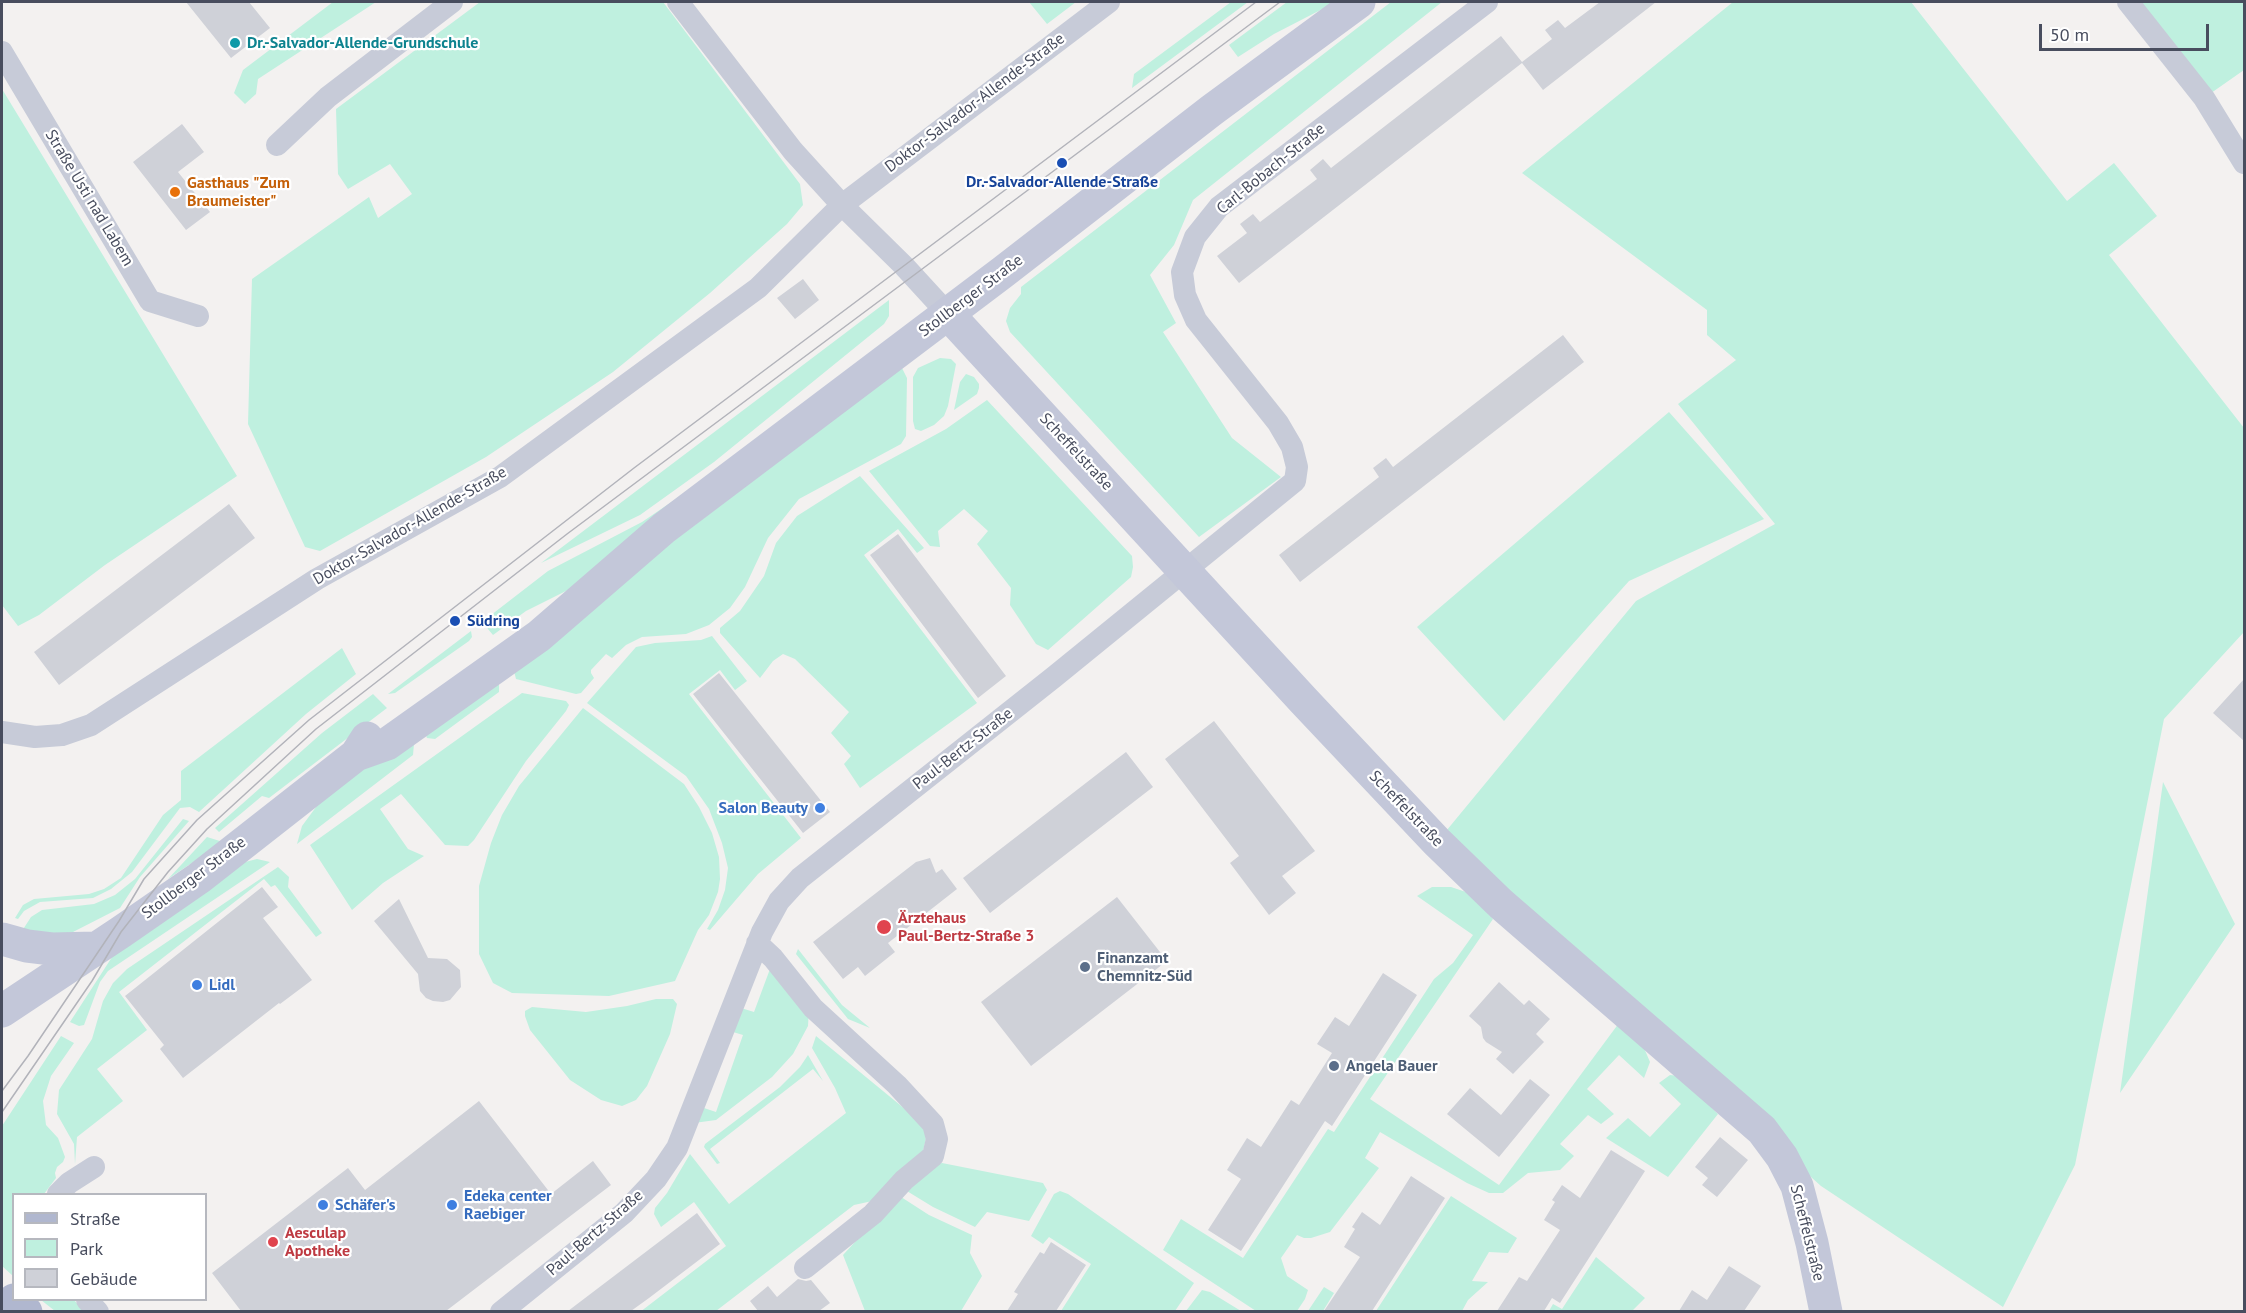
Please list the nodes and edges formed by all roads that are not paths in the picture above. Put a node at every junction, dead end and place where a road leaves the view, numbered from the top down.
1 (452, 2) edge
2 (678, 2) edge
3 (1109, 2) edge
4 (1359, 2) edge
5 (1487, 2) edge
6 (2128, 2) edge
7 (2, 52) edge
8 (277, 145) dead end
9 (2244, 163) edge
10 (842, 205) junction
11 (948, 314) junction
12 (198, 316) dead end
13 (1186, 571) junction
14 (2, 732) edge
15 (2, 939) edge
16 (757, 943) junction
17 (96, 948) junction
18 (15, 1003) edge
19 (2, 1024) edge
20 (94, 1167) dead end
21 (59, 1193) edge
22 (805, 1268) dead end
23 (501, 1311) edge
24 (1826, 1311) edge

1 - 8 street
2 - 10 street
3 - 10 street, Doktor-Salvador-Allende-Straße
4 - 11 main road, Stollberger Straße
5 - 13 street, Carl-Bobach-Straße
6 - 9 street
7 - 12 street, Straße Usti nad Labem
10 - 11 street
10 - 14 street, Doktor-Salvador-Allende-Straße
11 - 13 main road, Scheffelstraße
11 - 17 main road, Stollberger Straße
13 - 16 street, Paul-Bertz-Straße
13 - 24 main road, Scheffelstraße
15 - 17 main road
16 - 22 street
16 - 23 street, Paul-Bertz-Straße
17 - 18 main road, Stollberger Straße
18 - 19 main road, Stollberger Straße
20 - 21 street

